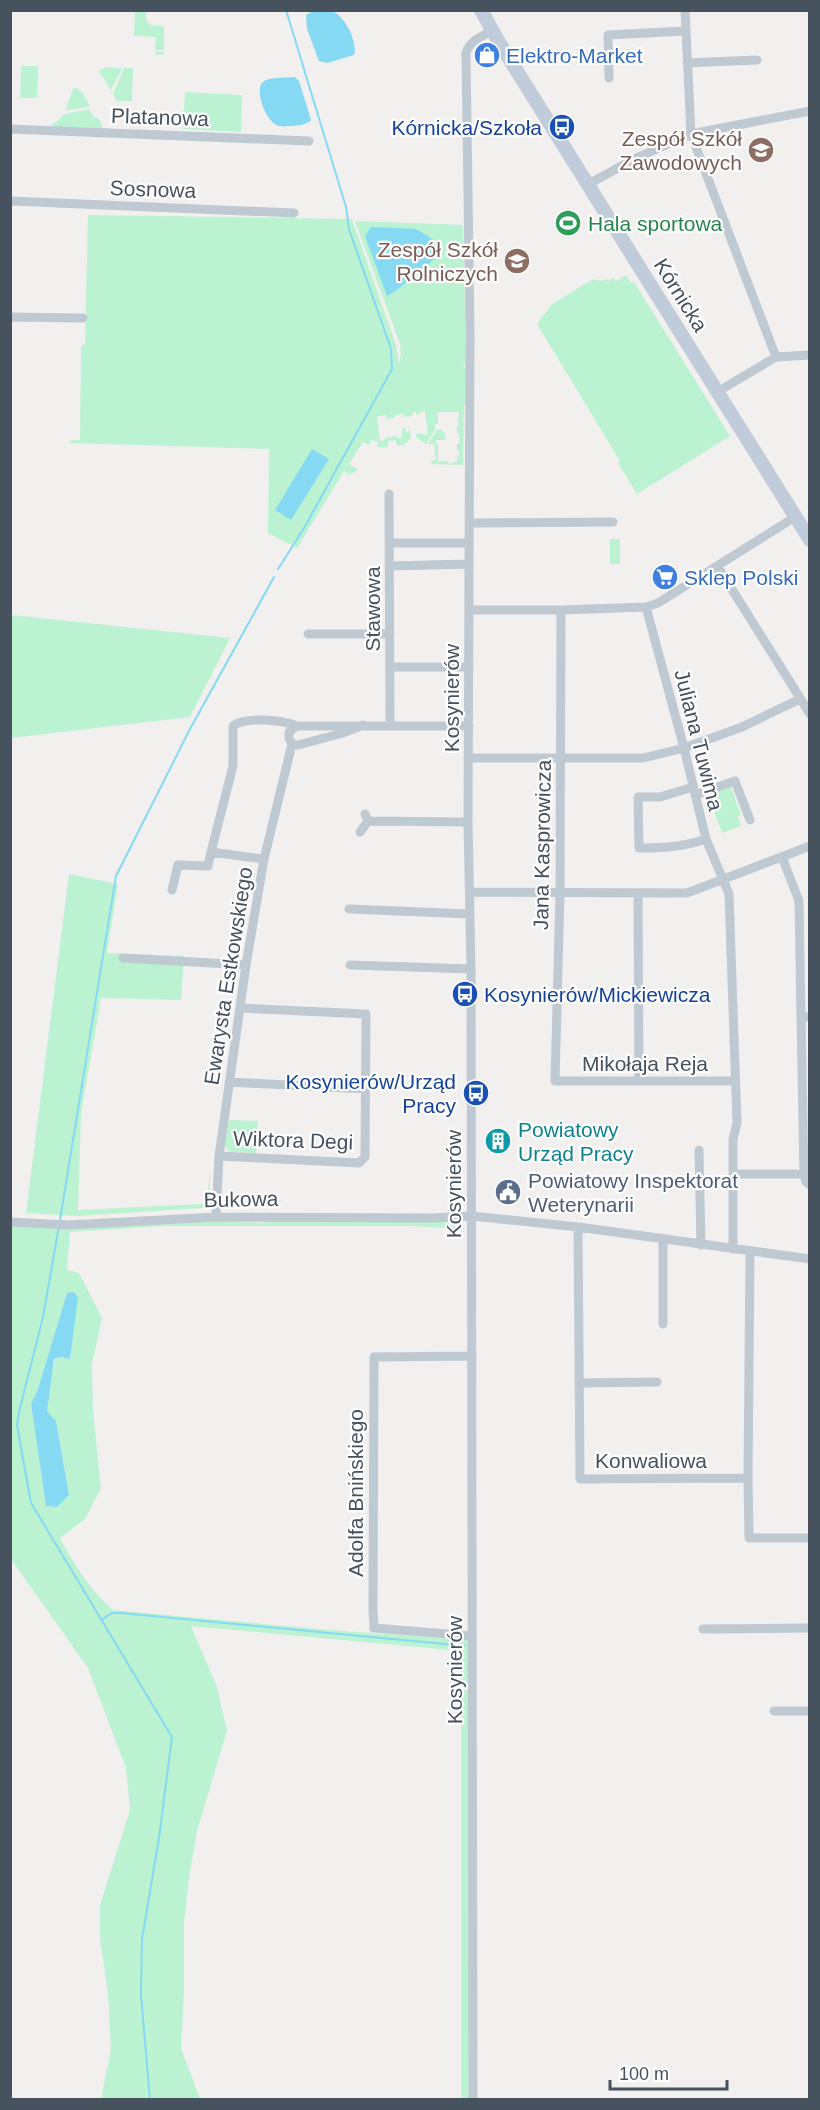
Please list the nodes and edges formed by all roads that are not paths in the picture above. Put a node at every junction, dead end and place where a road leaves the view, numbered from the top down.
1 (481, 10) edge
2 (684, 10) edge
3 (492, 31) junction
4 (685, 31) junction
5 (757, 60) dead end
6 (687, 63) junction
7 (609, 78) dead end
8 (810, 111) edge
9 (10, 129) edge
10 (691, 135) junction
11 (309, 141) dead end
12 (588, 184) junction
13 (10, 201) edge
14 (294, 213) dead end
15 (10, 317) edge
16 (83, 318) dead end
17 (810, 355) edge
18 (776, 357) junction
19 (717, 392) junction
20 (389, 494) dead end
21 (795, 517) junction
22 (613, 522) dead end
23 (469, 523) junction
24 (810, 540) edge
25 (389, 543) junction
26 (469, 543) junction
27 (469, 564) junction
28 (390, 566) junction
29 (718, 567) junction
30 (646, 607) junction
31 (469, 610) junction
32 (561, 610) junction
33 (308, 634) dead end
34 (390, 634) junction
35 (390, 667) junction
36 (470, 667) junction
37 (800, 699) junction
38 (810, 714) edge
39 (363, 724) junction
40 (390, 725) junction
41 (297, 726) junction
42 (469, 726) junction
43 (292, 744) junction
44 (684, 748) junction
45 (562, 758) junction
46 (470, 759) junction
47 (694, 791) junction
48 (750, 820) dead end
49 (468, 822) junction
50 (360, 832) dead end
51 (706, 839) junction
52 (810, 846) edge
53 (210, 852) junction
54 (782, 857) junction
55 (264, 859) junction
56 (722, 880) junction
57 (172, 891) dead end
58 (470, 892) junction
59 (560, 892) junction
60 (638, 893) junction
61 (348, 909) dead end
62 (470, 914) junction
63 (123, 958) dead end
64 (246, 965) junction
65 (350, 965) dead end
66 (471, 969) junction
67 (240, 1008) junction
68 (805, 1017) edge
69 (555, 1081) joint
70 (639, 1081) junction
71 (735, 1081) junction
72 (230, 1082) junction
73 (366, 1089) junction
74 (699, 1150) dead end
75 (219, 1156) junction
76 (734, 1174) junction
77 (804, 1174) junction
78 (810, 1185) edge
79 (471, 1216) junction
80 (216, 1217) junction
81 (10, 1222) edge
82 (578, 1227) junction
83 (663, 1239) junction
84 (701, 1245) junction
85 (733, 1249) junction
86 (750, 1251) junction
87 (810, 1259) edge
88 (663, 1324) dead end
89 (472, 1356) junction
90 (657, 1382) dead end
91 (579, 1383) junction
92 (748, 1478) junction
93 (810, 1538) edge
94 (810, 1628) edge
95 (703, 1629) dead end
96 (472, 1636) junction
97 (774, 1711) dead end
98 (810, 1711) edge
99 (473, 2100) edge

1 - 3 street, Kórnicka
2 - 4 street
3 - 12 street, Kórnicka
3 - 23 street, Kosynierów
4 - 6 street
4 - 7 street
5 - 6 street
6 - 10 street
8 - 10 street
9 - 11 street, Platanowa
10 - 12 street
10 - 18 street
12 - 19 street, Kórnicka
13 - 14 street, Sosnowa
15 - 16 street
17 - 18 street
18 - 19 street
19 - 21 street, Kórnicka
20 - 25 street, Stawowa
21 - 24 street, Kórnicka
21 - 29 street
22 - 23 street
23 - 26 street, Kosynierów
25 - 26 street
25 - 28 street, Stawowa
26 - 27 street, Kosynierów
27 - 28 street
27 - 31 street, Kosynierów
28 - 34 street, Stawowa
29 - 30 street
29 - 37 street
30 - 32 street
30 - 44 street, Juliana Tuwima
31 - 32 street
31 - 36 street, Kosynierów
32 - 45 street, Jana Kasprowicza
33 - 34 street
34 - 35 street, Stawowa
35 - 36 street
35 - 40 street, Stawowa
36 - 42 street, Kosynierów
37 - 38 street
37 - 44 street
39 - 40 street
39 - 41 street
39 - 43 street
40 - 42 street
41 - 43 street, Ewarysta Estkowskiego
41 - 53 street
42 - 46 street, Kosynierów
43 - 55 street, Ewarysta Estkowskiego
44 - 45 street
44 - 47 street, Juliana Tuwima
45 - 46 street
45 - 59 street, Jana Kasprowicza
46 - 49 street, Kosynierów
47 - 48 street
47 - 51 street, Juliana Tuwima
47 - 51 street
49 - 50 street
49 - 58 street, Kosynierów
51 - 56 street, Juliana Tuwima
52 - 54 street
53 - 55 street
53 - 57 street
54 - 56 street
54 - 68 street
55 - 64 street, Ewarysta Estkowskiego
56 - 60 street
56 - 71 street, Juliana Tuwima
58 - 59 street
58 - 62 street, Kosynierów
59 - 60 street
59 - 69 street, Jana Kasprowicza
60 - 70 street
61 - 62 street
62 - 66 street, Kosynierów
63 - 64 street
64 - 67 street, Ewarysta Estkowskiego
65 - 66 street
66 - 79 street, Kosynierów
67 - 72 street, Ewarysta Estkowskiego
67 - 73 street, Wiktora Degi
68 - 77 street
69 - 70 street, Mikołaja Reja
70 - 71 street, Mikołaja Reja
71 - 76 street, Juliana Tuwima
72 - 73 street
72 - 75 street, Ewarysta Estkowskiego
73 - 75 street, Wiktora Degi
74 - 84 street
75 - 80 street, Ewarysta Estkowskiego
76 - 77 street
76 - 85 street, Juliana Tuwima
77 - 78 street
79 - 80 street, Bukowa
79 - 82 street, Bukowa
79 - 89 street, Kosynierów
80 - 81 street, Bukowa
82 - 83 street, Bukowa
82 - 91 street, Konwaliowa
83 - 84 street, Bukowa
83 - 88 street
84 - 85 street, Bukowa
85 - 86 street, Bukowa
86 - 87 street, Bukowa
86 - 92 street
89 - 96 street, Kosynierów
89 - 96 street, Adolfa Bnińskiego
90 - 91 street
91 - 92 street, Konwaliowa
92 - 93 street
94 - 95 street
96 - 99 street, Kosynierów
97 - 98 street

